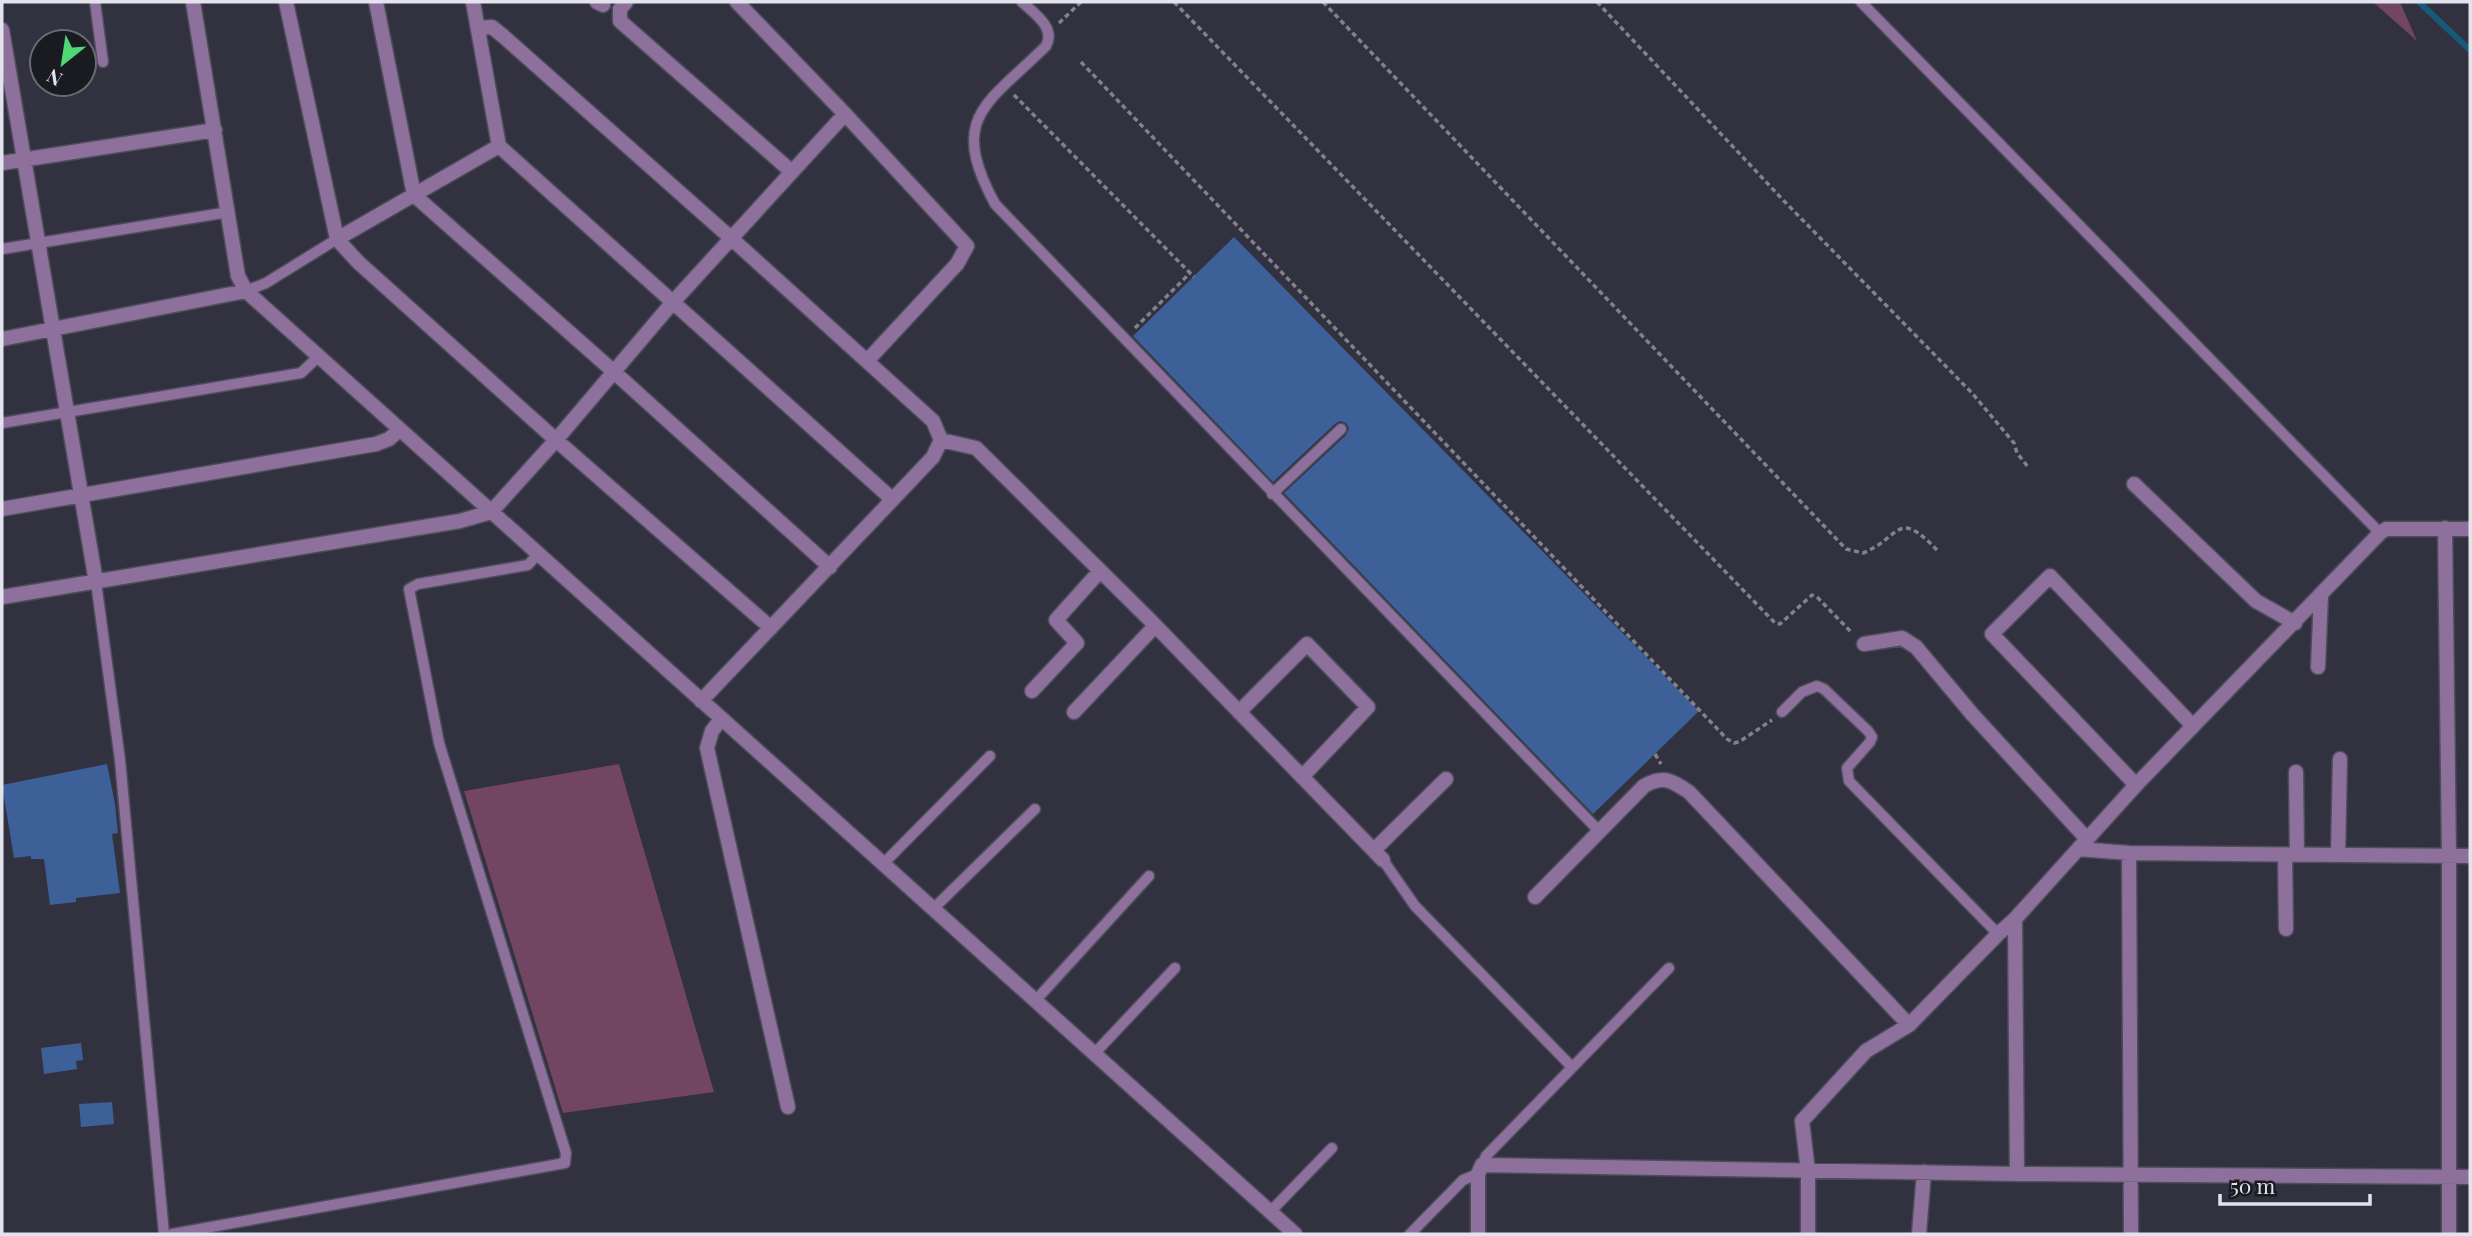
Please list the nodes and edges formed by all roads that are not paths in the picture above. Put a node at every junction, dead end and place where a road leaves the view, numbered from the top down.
1 (95, 2) edge
2 (193, 2) edge
3 (286, 2) edge
4 (376, 2) edge
5 (473, 2) edge
6 (626, 2) edge
7 (737, 2) edge
8 (1022, 2) edge
9 (1861, 2) edge
10 (478, 28) junction
11 (2, 30) edge
12 (103, 62) dead end
13 (5, 75) edge
14 (845, 114) junction
15 (215, 130) junction
16 (499, 146) junction
17 (25, 159) junction
18 (2, 163) edge
19 (792, 172) junction
20 (414, 195) junction
21 (229, 212) junction
22 (337, 239) junction
23 (732, 239) junction
24 (39, 243) junction
25 (2, 250) edge
26 (246, 291) junction
27 (673, 302) junction
28 (54, 330) junction
29 (2, 339) edge
30 (318, 357) junction
31 (867, 361) junction
32 (613, 371) junction
33 (68, 412) junction
34 (2, 423) edge
35 (1341, 429) dead end
36 (399, 430) junction
37 (556, 440) junction
38 (941, 440) junction
39 (2134, 484) dead end
40 (1272, 494) junction
41 (82, 495) junction
42 (892, 499) junction
43 (2, 509) edge
44 (491, 512) junction
45 (2445, 528) junction
46 (2470, 529) edge
47 (2380, 533) junction
48 (538, 554) junction
49 (830, 567) junction
50 (1100, 571) junction
51 (96, 582) junction
52 (2321, 595) junction
53 (2, 597) edge
54 (2295, 623) junction
55 (1155, 626) junction
56 (771, 628) junction
57 (1864, 644) road end
58 (2318, 667) dead end
59 (1032, 691) dead end
60 (701, 701) junction
61 (1074, 712) dead end
62 (1239, 712) junction
63 (1782, 712) road end
64 (721, 719) junction
65 (2193, 726) junction
66 (990, 756) dead end
67 (2340, 759) dead end
68 (2296, 772) dead end
69 (1302, 777) junction
70 (1446, 779) dead end
71 (2136, 785) junction
72 (1035, 809) dead end
73 (1598, 830) junction
74 (2083, 844) junction
75 (2129, 853) junction
76 (1378, 855) junction
77 (2291, 855) junction
78 (2338, 855) junction
79 (2470, 856) edge
80 (2449, 857) junction
81 (883, 864) junction
82 (1149, 876) dead end
83 (1535, 897) dead end
84 (933, 909) junction
85 (2015, 919) junction
86 (2286, 929) dead end
87 (1998, 934) junction
88 (1175, 968) dead end
89 (1669, 968) dead end
90 (1035, 1001) junction
91 (1909, 1025) junction
92 (1094, 1054) junction
93 (1571, 1066) junction
94 (789, 1107) dead end
95 (1332, 1148) dead end
96 (1480, 1170) junction
97 (1808, 1171) junction
98 (1924, 1172) junction
99 (2017, 1174) junction
100 (2131, 1175) junction
101 (2449, 1177) junction
102 (2470, 1177) edge
103 (1270, 1212) junction
104 (164, 1234) edge
105 (172, 1234) edge
106 (1294, 1234) edge
107 (1410, 1234) edge
108 (1478, 1234) edge
109 (1808, 1234) edge
110 (1919, 1234) edge
111 (2131, 1234) edge
112 (2449, 1234) edge

1 - 12 lane
2 - 15 street
3 - 22 street
4 - 20 street
5 - 10 street
6 - 19 street
7 - 14 street
8 - 40 lane
9 - 47 lane
10 - 16 street
10 - 23 street
11 - 13 street
13 - 17 street
14 - 19 street
14 - 31 street
15 - 17 street
15 - 21 street
16 - 20 street
16 - 27 street
17 - 18 street
17 - 24 street
19 - 23 street
20 - 22 street
20 - 32 street
21 - 24 lane
21 - 26 street
22 - 26 lane
22 - 37 street
23 - 27 street
23 - 31 street
24 - 25 lane
24 - 28 street
26 - 28 street
26 - 30 street
27 - 32 street
27 - 42 street
28 - 29 street
28 - 33 street
30 - 33 lane
30 - 36 street
31 - 38 street
32 - 37 street
32 - 49 street
33 - 34 lane
33 - 41 street
35 - 40 lane
36 - 41 street
36 - 44 street
37 - 44 street
37 - 56 street
38 - 42 street
38 - 50 street
39 - 54 street
40 - 73 lane
41 - 43 street
41 - 51 street
42 - 49 street
44 - 48 street
44 - 51 street
45 - 46 street
45 - 47 street
45 - 80 street
47 - 52 street
48 - 60 street
48 - 105 lane
49 - 56 street
50 - 55 street
50 - 59 street
51 - 53 street
51 - 104 lane
52 - 54 street
52 - 58 street
54 - 65 street
55 - 61 street
55 - 62 street
56 - 60 street
57 - 74 street
60 - 64 street
62 - 69 street
62 - 69 street
63 - 87 lane
64 - 81 street
64 - 94 street
65 - 71 street
65 - 71 street
66 - 81 lane
67 - 78 street
68 - 77 street
69 - 76 street
70 - 76 street
71 - 74 street
72 - 84 lane
73 - 83 street
73 - 91 street
74 - 75 street
74 - 85 street
75 - 77 street
75 - 100 street
76 - 93 lane
77 - 78 street
77 - 86 street
78 - 80 street
79 - 80 street
80 - 101 street
81 - 84 street
82 - 90 lane
84 - 90 street
85 - 87 street
85 - 99 street
87 - 91 street
88 - 92 lane
89 - 93 lane
90 - 92 street
91 - 97 street
92 - 103 street
93 - 96 lane
95 - 103 lane
96 - 97 street
96 - 107 lane
96 - 108 street
97 - 98 street
97 - 109 street
98 - 99 street
98 - 110 street
99 - 100 street
100 - 101 street
100 - 111 street
101 - 102 street
101 - 112 street
103 - 106 street

